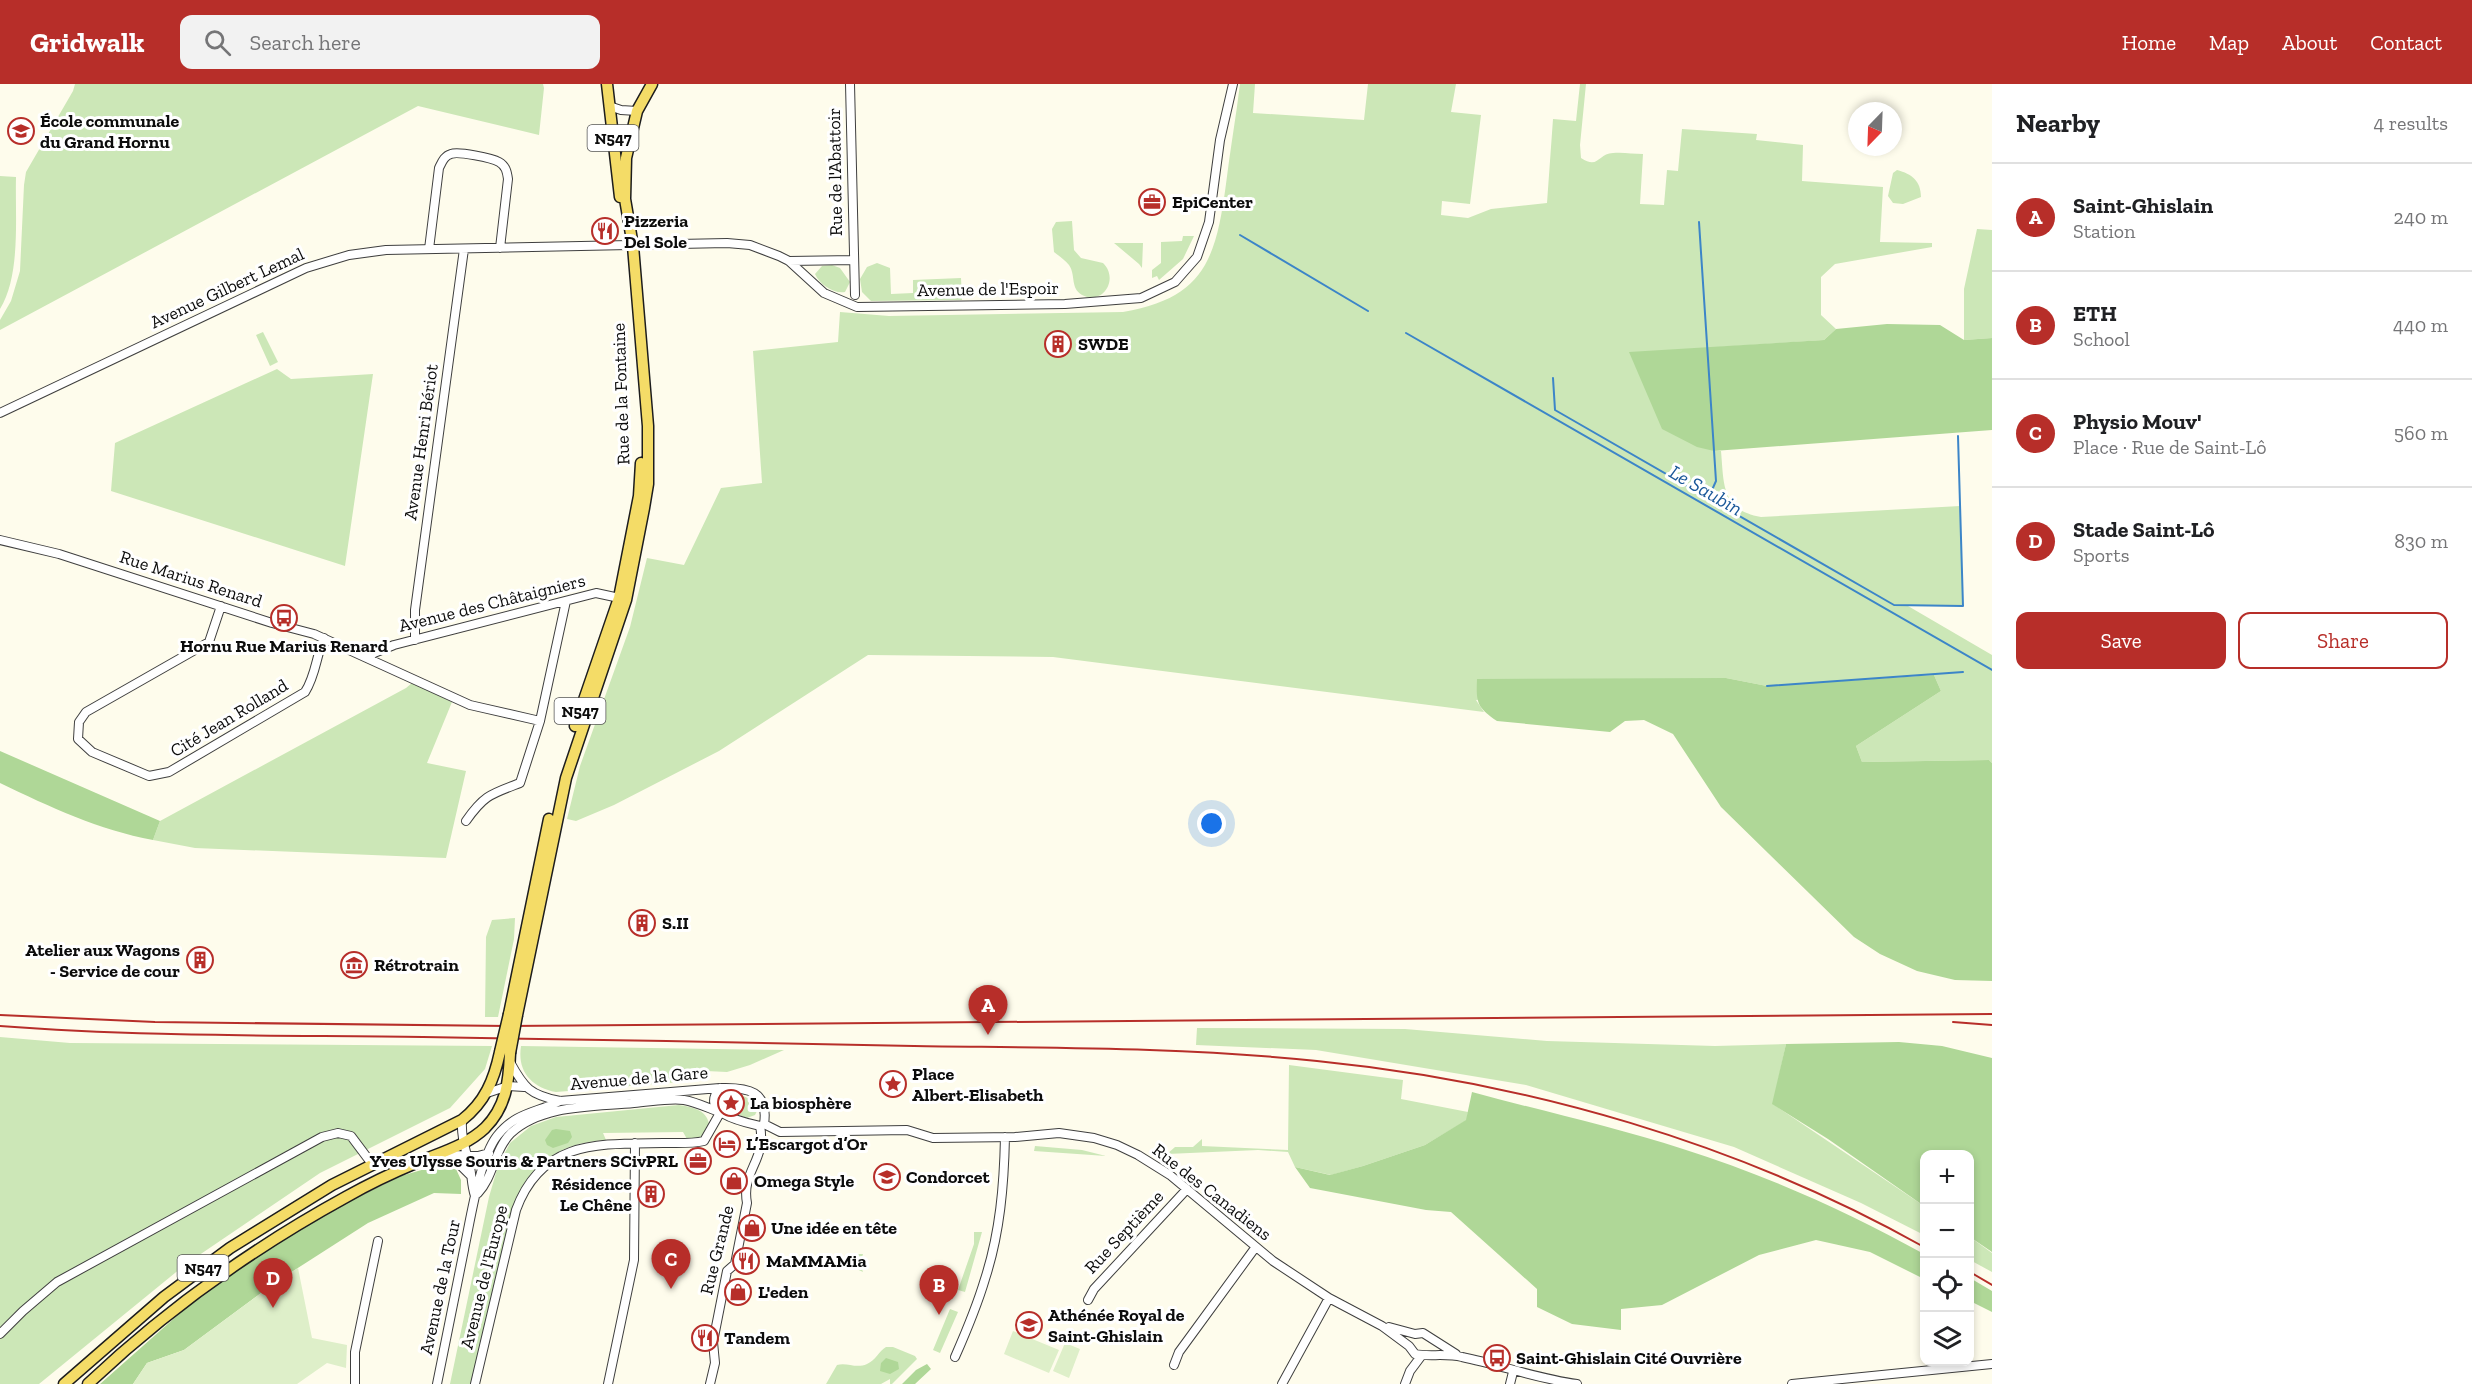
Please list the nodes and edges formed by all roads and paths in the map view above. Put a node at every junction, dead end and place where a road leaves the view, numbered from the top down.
1 (607, 84) edge
2 (652, 84) edge
3 (850, 84) edge
4 (1227, 84) edge
5 (1233, 84) edge
6 (1228, 104) junction
7 (609, 106) junction
8 (637, 111) junction
9 (629, 245) junction
10 (500, 248) junction
11 (429, 249) junction
12 (464, 249) junction
13 (854, 260) junction
14 (789, 261) junction
15 (855, 295) dead end
16 (0, 413) edge
17 (0, 540) edge
18 (622, 599) junction
19 (566, 601) junction
20 (220, 606) junction
21 (324, 638) junction
22 (415, 640) junction
23 (369, 658) junction
24 (540, 722) junction
25 (466, 821) dead end
26 (507, 1055) junction
27 (508, 1086) junction
28 (720, 1088) junction
29 (527, 1089) junction
30 (487, 1093) junction
31 (560, 1101) junction
32 (531, 1111) junction
33 (720, 1112) junction
34 (462, 1120) junction
35 (762, 1125) junction
36 (1005, 1137) junction
37 (635, 1143) junction
38 (464, 1149) junction
39 (498, 1150) junction
40 (487, 1154) junction
41 (440, 1158) junction
42 (417, 1162) junction
43 (372, 1164) junction
44 (470, 1175) junction
45 (1187, 1189) junction
46 (475, 1196) junction
47 (378, 1241) dead end
48 (1255, 1248) junction
49 (1329, 1298) junction
50 (1088, 1300) dead end
51 (1382, 1326) junction
52 (0, 1334) edge
53 (1415, 1334) junction
54 (1430, 1338) junction
55 (1409, 1348) junction
56 (1424, 1354) junction
57 (955, 1357) dead end
58 (1462, 1357) junction
59 (1992, 1364) edge
60 (1174, 1365) dead end
61 (1410, 1371) junction
62 (1514, 1372) junction
63 (64, 1384) edge
64 (88, 1384) edge
65 (354, 1384) edge
66 (437, 1384) edge
67 (475, 1384) edge
68 (608, 1384) edge
69 (710, 1384) edge
70 (1282, 1384) edge
71 (1405, 1384) edge
72 (1510, 1384) edge
73 (1577, 1384) edge
74 (1792, 1384) edge

1 - 7 main road, N547
2 - 8 main road, Rue de la Fontaine / N547
3 - 13 street, Rue de l'Abattoir
4 - 6 street
5 - 6 street
6 - 14 street, Avenue de l'Espoir
7 - 8 street
7 - 9 main road, Rue de la Fontaine / N547
8 - 9 main road, Rue de la Fontaine / N547
9 - 10 street, Avenue Gilbert Lemal
9 - 14 street, Avenue de l'Espoir
9 - 18 main road, Rue de la Fontaine / N547
10 - 11 street
10 - 12 street, Avenue Gilbert Lemal
11 - 12 street, Avenue Gilbert Lemal
11 - 16 street, Avenue Gilbert Lemal
12 - 22 street, Avenue Henri Bériot
13 - 14 street, Rue de l'Abattoir
13 - 15 street, Rue de l'Abattoir
17 - 20 street, Rue Marius Renard
18 - 19 street, Avenue des Châtaigniers
18 - 26 main road, Rue de la Fontaine / N547, bridge
19 - 22 street, Avenue des Châtaigniers
19 - 24 street
20 - 21 street, Rue Marius Renard
20 - 21 street, Cité Jean Rolland
21 - 23 street, Rue Marius Renard
22 - 23 street, Avenue des Châtaigniers
23 - 24 street, Rue Marius Renard
24 - 25 street
26 - 27 main road, N547
26 - 29 street
26 - 30 main road, N547
27 - 29 street, Avenue de la Gare
27 - 30 street
27 - 38 main road, N547
28 - 31 street, Avenue de la Gare
28 - 33 street
28 - 35 street, Avenue de la Gare
29 - 31 street, Avenue de la Gare
29 - 32 street
30 - 34 main road, N547
31 - 32 street, Avenue de la Gare
32 - 40 street, Avenue de la Gare
33 - 35 street, Avenue de la Gare
33 - 37 street, Avenue de l'Europe
33 - 39 street, Avenue de la Gare
34 - 38 street, Avenue de la Tour
34 - 43 main road, N547
35 - 36 street
35 - 69 street, Rue Grande
36 - 45 street, Rue des Canadiens
36 - 57 street
37 - 67 street, Avenue de l'Europe
37 - 68 street
38 - 40 street
38 - 41 street
38 - 42 main road, N547
38 - 44 street, Avenue de la Tour
39 - 40 street
39 - 46 street, Avenue de la Tour
40 - 46 street, Avenue de la Tour
41 - 42 street
41 - 44 street
42 - 64 main road, N547
43 - 52 street
43 - 63 main road, N547
44 - 46 street, Avenue de la Tour
45 - 48 street, Rue des Canadiens
45 - 50 street, Rue Septième
46 - 66 street, Avenue de la Tour
47 - 65 street
48 - 49 street, Rue des Canadiens
48 - 60 street
49 - 51 street, Rue des Canadiens
49 - 70 street
51 - 53 street, Rue des Canadiens
51 - 55 street, Rue des Canadiens
53 - 54 street, Rue des Canadiens
53 - 55 street
54 - 56 street
54 - 58 street, Rue des Canadiens
55 - 56 street, Rue des Canadiens
55 - 61 street
56 - 58 street, Rue des Canadiens
56 - 61 street
58 - 62 street, Rue des Canadiens
59 - 74 street
61 - 71 street
62 - 72 street
62 - 73 street, Rue des Canadiens

